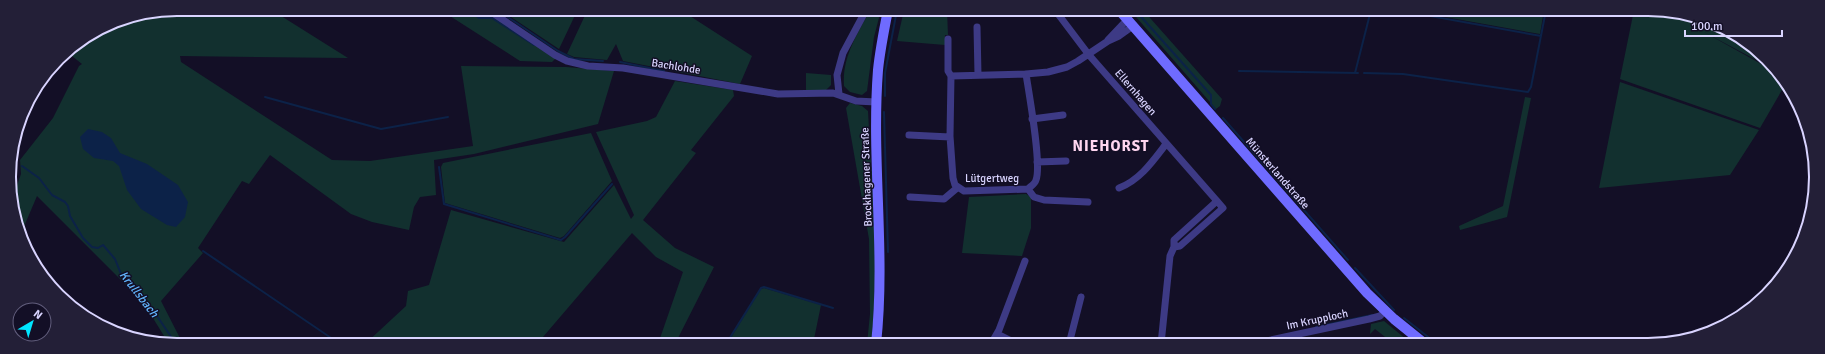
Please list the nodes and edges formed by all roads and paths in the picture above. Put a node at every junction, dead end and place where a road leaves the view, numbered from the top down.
1 (497, 16) edge
2 (863, 16) edge
3 (887, 16) edge
4 (1060, 16) edge
5 (1124, 16) edge
6 (1130, 23) junction
7 (977, 27) dead end
8 (948, 39) dead end
9 (1089, 55) junction
10 (1026, 74) junction
11 (978, 75) junction
12 (951, 76) junction
13 (839, 94) junction
14 (876, 102) junction
15 (1063, 115) dead end
16 (1032, 119) junction
17 (909, 135) dead end
18 (950, 137) junction
19 (1166, 144) junction
20 (1066, 161) dead end
21 (1037, 162) junction
22 (958, 188) junction
23 (1119, 188) dead end
24 (1028, 189) junction
25 (910, 197) dead end
26 (1088, 202) dead end
27 (1025, 261) dead end
28 (1081, 296) dead end
29 (1385, 311) junction
30 (997, 334) junction
31 (876, 338) edge
32 (995, 338) edge
33 (1005, 338) edge
34 (1070, 338) edge
35 (1162, 338) edge
36 (1280, 338) edge
37 (1418, 338) edge

1 - 13 street, Bachlohde
2 - 13 street
3 - 14 main road, Brockhagener Straße
4 - 9 street, Ellernhagen
5 - 6 main road, Münsterlandstraße
6 - 9 street
6 - 29 main road, Münsterlandstraße
7 - 11 street
8 - 12 street, Lütgertweg
9 - 10 street
9 - 19 street, Ellernhagen
10 - 11 street
10 - 16 street, Lütgertweg
11 - 12 street
12 - 18 street, Lütgertweg
13 - 14 street, Bachlohde
14 - 31 main road, Brockhagener Straße
15 - 16 street
16 - 21 street, Lütgertweg
17 - 18 street
18 - 22 street, Lütgertweg
19 - 23 street
19 - 35 street, Ellernhagen
20 - 21 street
21 - 24 street, Lütgertweg
22 - 24 street, Lütgertweg
22 - 25 street, Lütgertweg
24 - 26 street, Lütgertweg
27 - 30 street
28 - 34 street
29 - 36 street, Im Krupploch
29 - 37 main road, Münsterlandstraße
30 - 32 street
30 - 33 street

